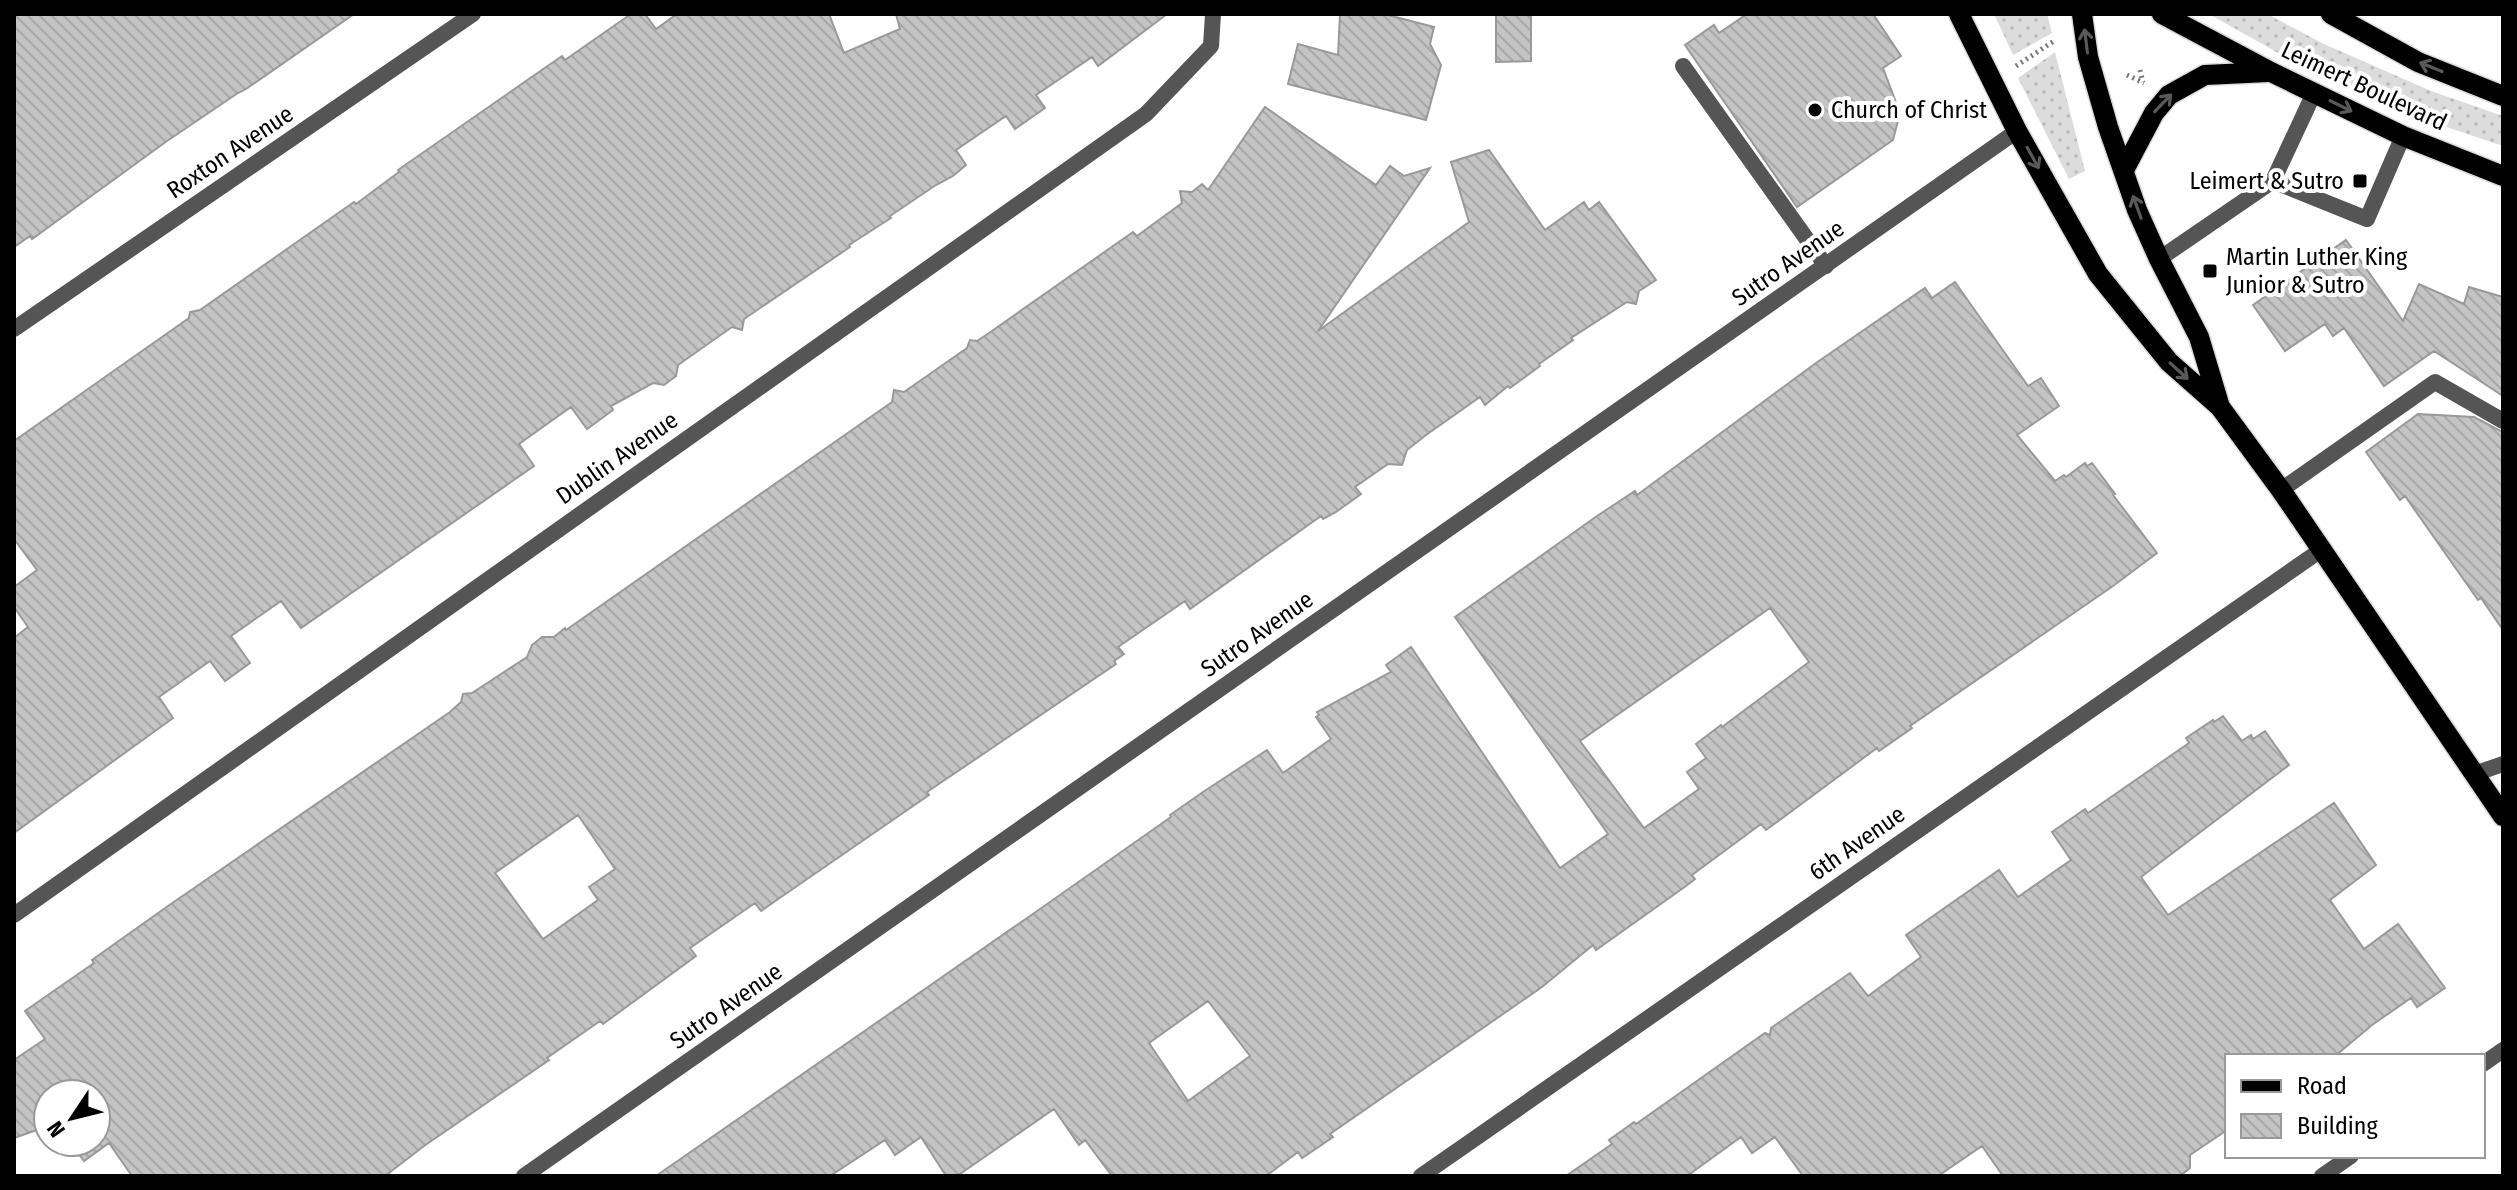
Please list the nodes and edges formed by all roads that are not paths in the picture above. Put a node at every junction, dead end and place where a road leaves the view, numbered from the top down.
1 (473, 14) edge
2 (1213, 14) edge
3 (1959, 14) edge
4 (2082, 14) edge
5 (2162, 14) edge
6 (2331, 14) edge
7 (1683, 66) dead end
8 (2271, 72) junction
9 (2314, 93) junction
10 (2503, 96) edge
11 (2017, 131) junction
12 (2403, 136) junction
13 (2124, 170) junction
14 (2503, 176) edge
15 (2273, 181) junction
16 (2159, 259) junction
17 (1826, 266) junction
18 (14, 329) edge
19 (2220, 407) junction
20 (2503, 421) edge
21 (2281, 490) junction
22 (2321, 550) junction
23 (2503, 764) edge
24 (2474, 774) junction
25 (2503, 816) edge
26 (14, 915) edge
27 (2503, 1050) edge
28 (2485, 1063) edge
29 (2348, 1158) edge
30 (524, 1176) edge
31 (1421, 1176) edge
32 (2322, 1176) edge

1 - 18 street, Roxton Avenue
2 - 26 street, Dublin Avenue
3 - 11 main road
13 -> 4 main road
5 - 8 main road, Leimert Boulevard
10 -> 6 main road, Leimert Boulevard
7 - 17 street
8 - 9 main road, Leimert Boulevard
13 -> 8 main road
9 -> 12 main road, Leimert Boulevard
9 - 15 street
11 - 17 street, Sutro Avenue
11 -> 19 main road
12 - 14 main road, Leimert Boulevard
12 - 15 street
16 -> 13 main road
15 - 16 street
16 - 19 main road
17 - 30 street, Sutro Avenue
19 - 21 main road
20 - 21 street
21 - 22 main road
22 - 24 main road
22 - 31 street, 6th Avenue
23 - 24 street
24 - 25 main road
27 - 28 street
29 - 32 street

